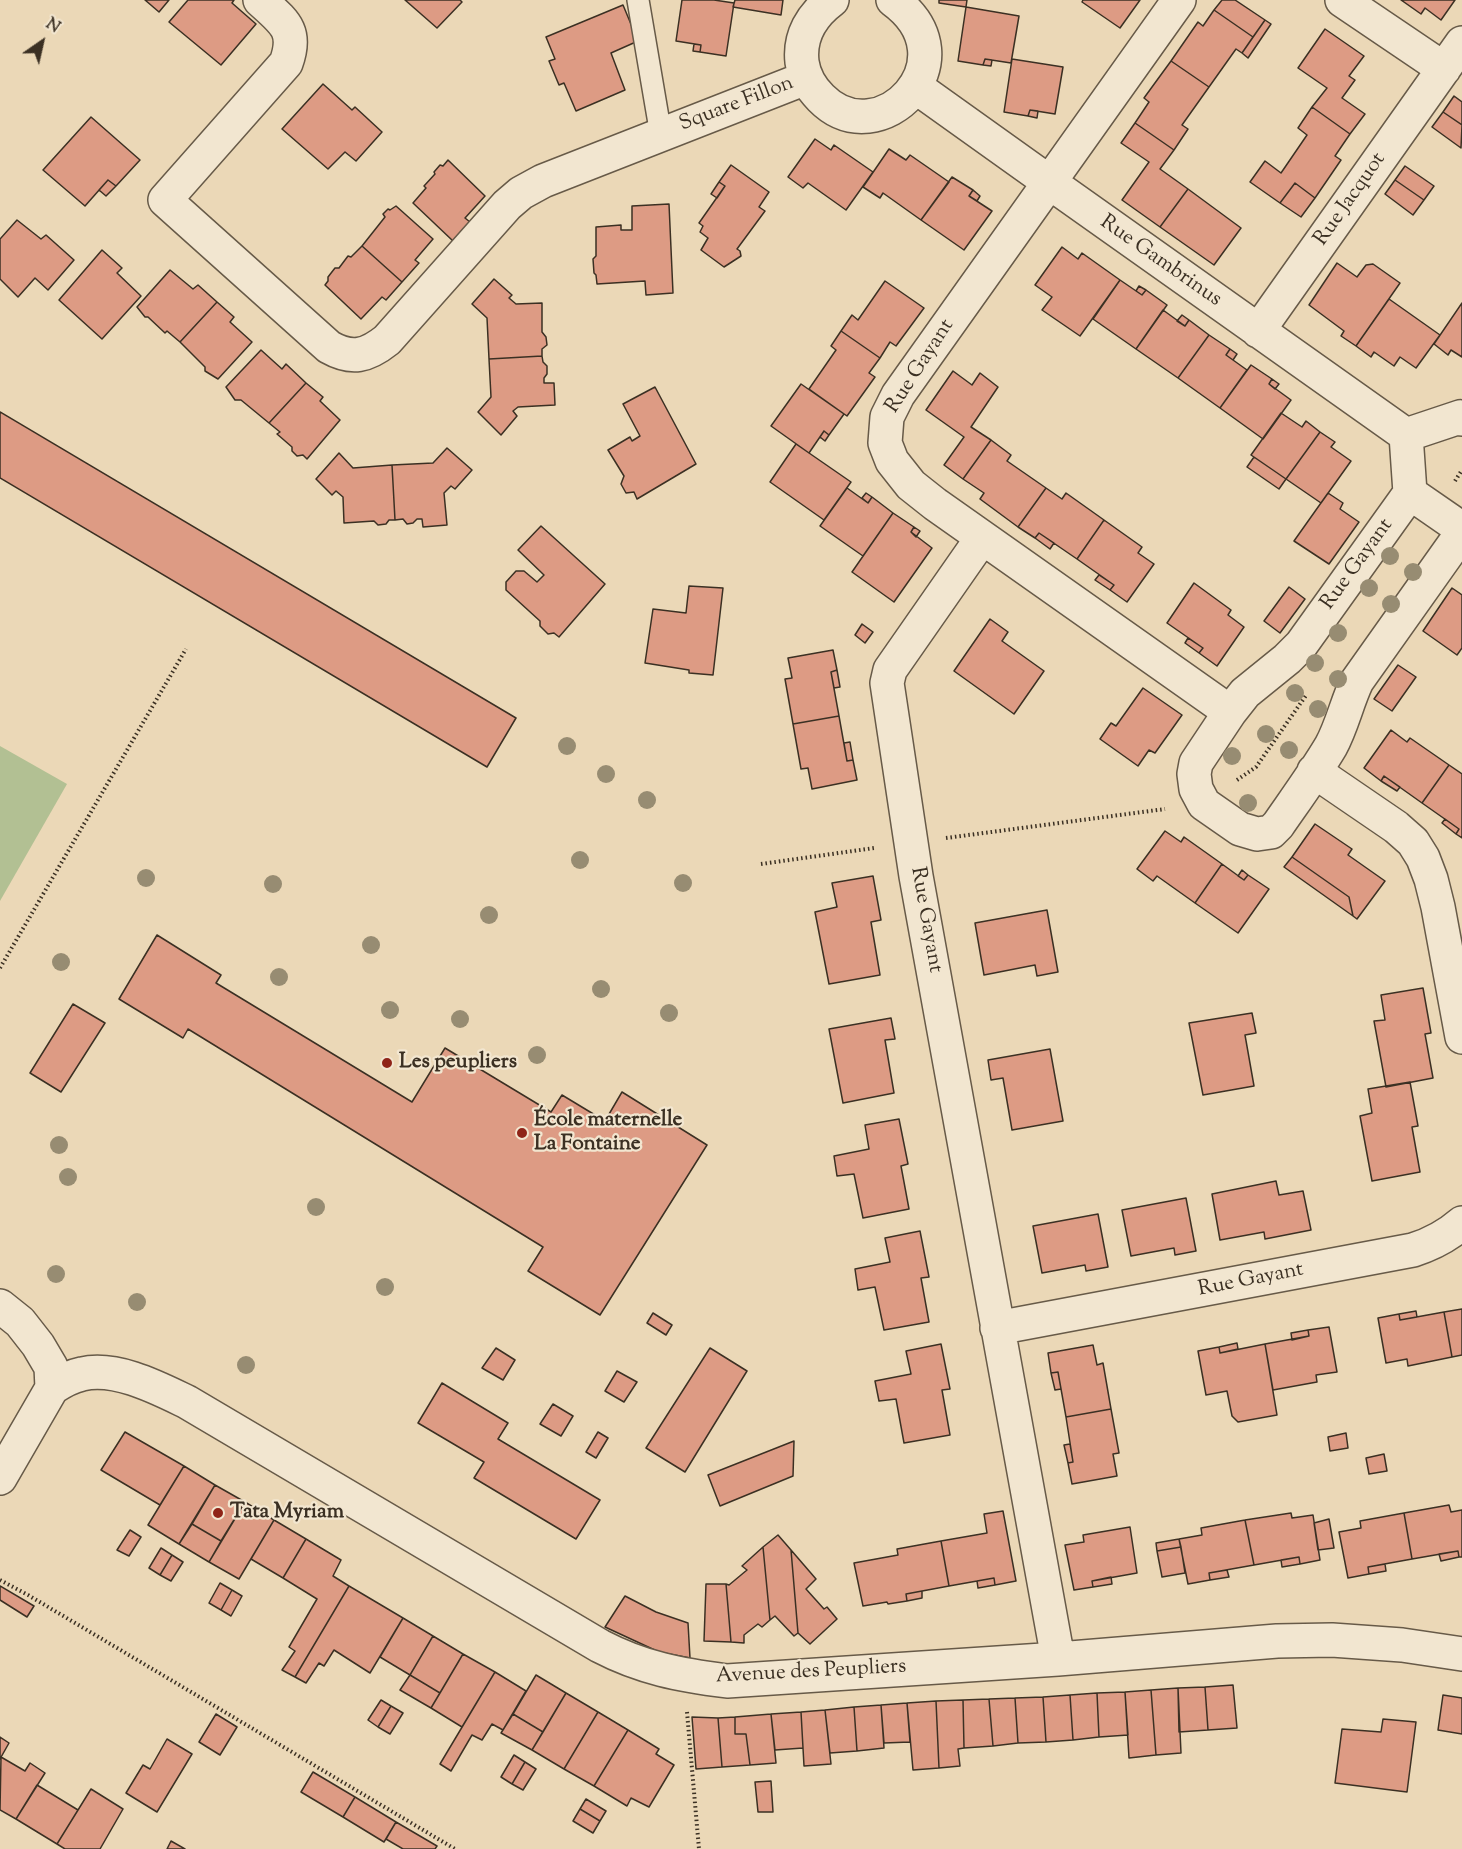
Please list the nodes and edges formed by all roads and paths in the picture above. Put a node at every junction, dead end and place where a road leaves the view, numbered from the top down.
1 (260, 0) edge
2 (638, 0) edge
3 (832, 0) edge
4 (893, 0) edge
5 (1179, 0) edge
6 (1342, 0) edge
7 (1453, 56) edge
8 (806, 78) junction
9 (916, 87) junction
10 (664, 134) junction
11 (1049, 183) junction
12 (1258, 331) junction
13 (1462, 418) edge
14 (1406, 435) junction
15 (1410, 493) junction
16 (1462, 531) edge
17 (982, 538) junction
18 (186, 649) dead end
19 (1230, 712) junction
20 (1314, 771) junction
21 (1204, 804) junction
22 (911, 843) junction
23 (761, 864) dead end
24 (0, 968) edge
25 (1462, 1037) edge
26 (1462, 1223) edge
27 (0, 1306) edge
28 (997, 1328) junction
29 (52, 1388) junction
30 (0, 1478) edge
31 (0, 1580) edge
32 (1462, 1654) edge
33 (1058, 1659) junction
34 (684, 1676) junction
35 (455, 1849) edge
36 (699, 1849) edge

1 - 10 street, Square Fillon
2 - 10 lane
3 - 8 street, Square Fillon
4 - 9 street
5 - 11 street
6 - 7 street, Rue Jacquot
7 - 12 street, Rue Jacquot
8 - 9 street, Square Fillon
8 - 10 street, Square Fillon
9 - 11 street, Rue Gambrinus
11 - 12 street, Rue Gambrinus
11 - 17 street, Rue Gayant
12 - 14 street, Rue Gambrinus
13 - 14 street
14 - 15 street
15 - 16 street
15 - 19 street, Rue Gayant
16 - 20 street
17 - 19 street, Rue Gayant
17 - 22 street, Rue Gayant
18 - 24 path
19 - 21 street, Rue Gayant
20 - 21 street
20 - 25 street
21 - 22 path
22 - 23 path
22 - 28 street, Rue Gayant
26 - 28 street, Rue Gayant
27 - 29 street
28 - 33 street, Rue Gayant
29 - 30 street
29 - 34 street, Avenue des Peupliers
31 - 35 path
32 - 33 street, Avenue des Peupliers
33 - 34 street, Avenue des Peupliers
34 - 36 path

